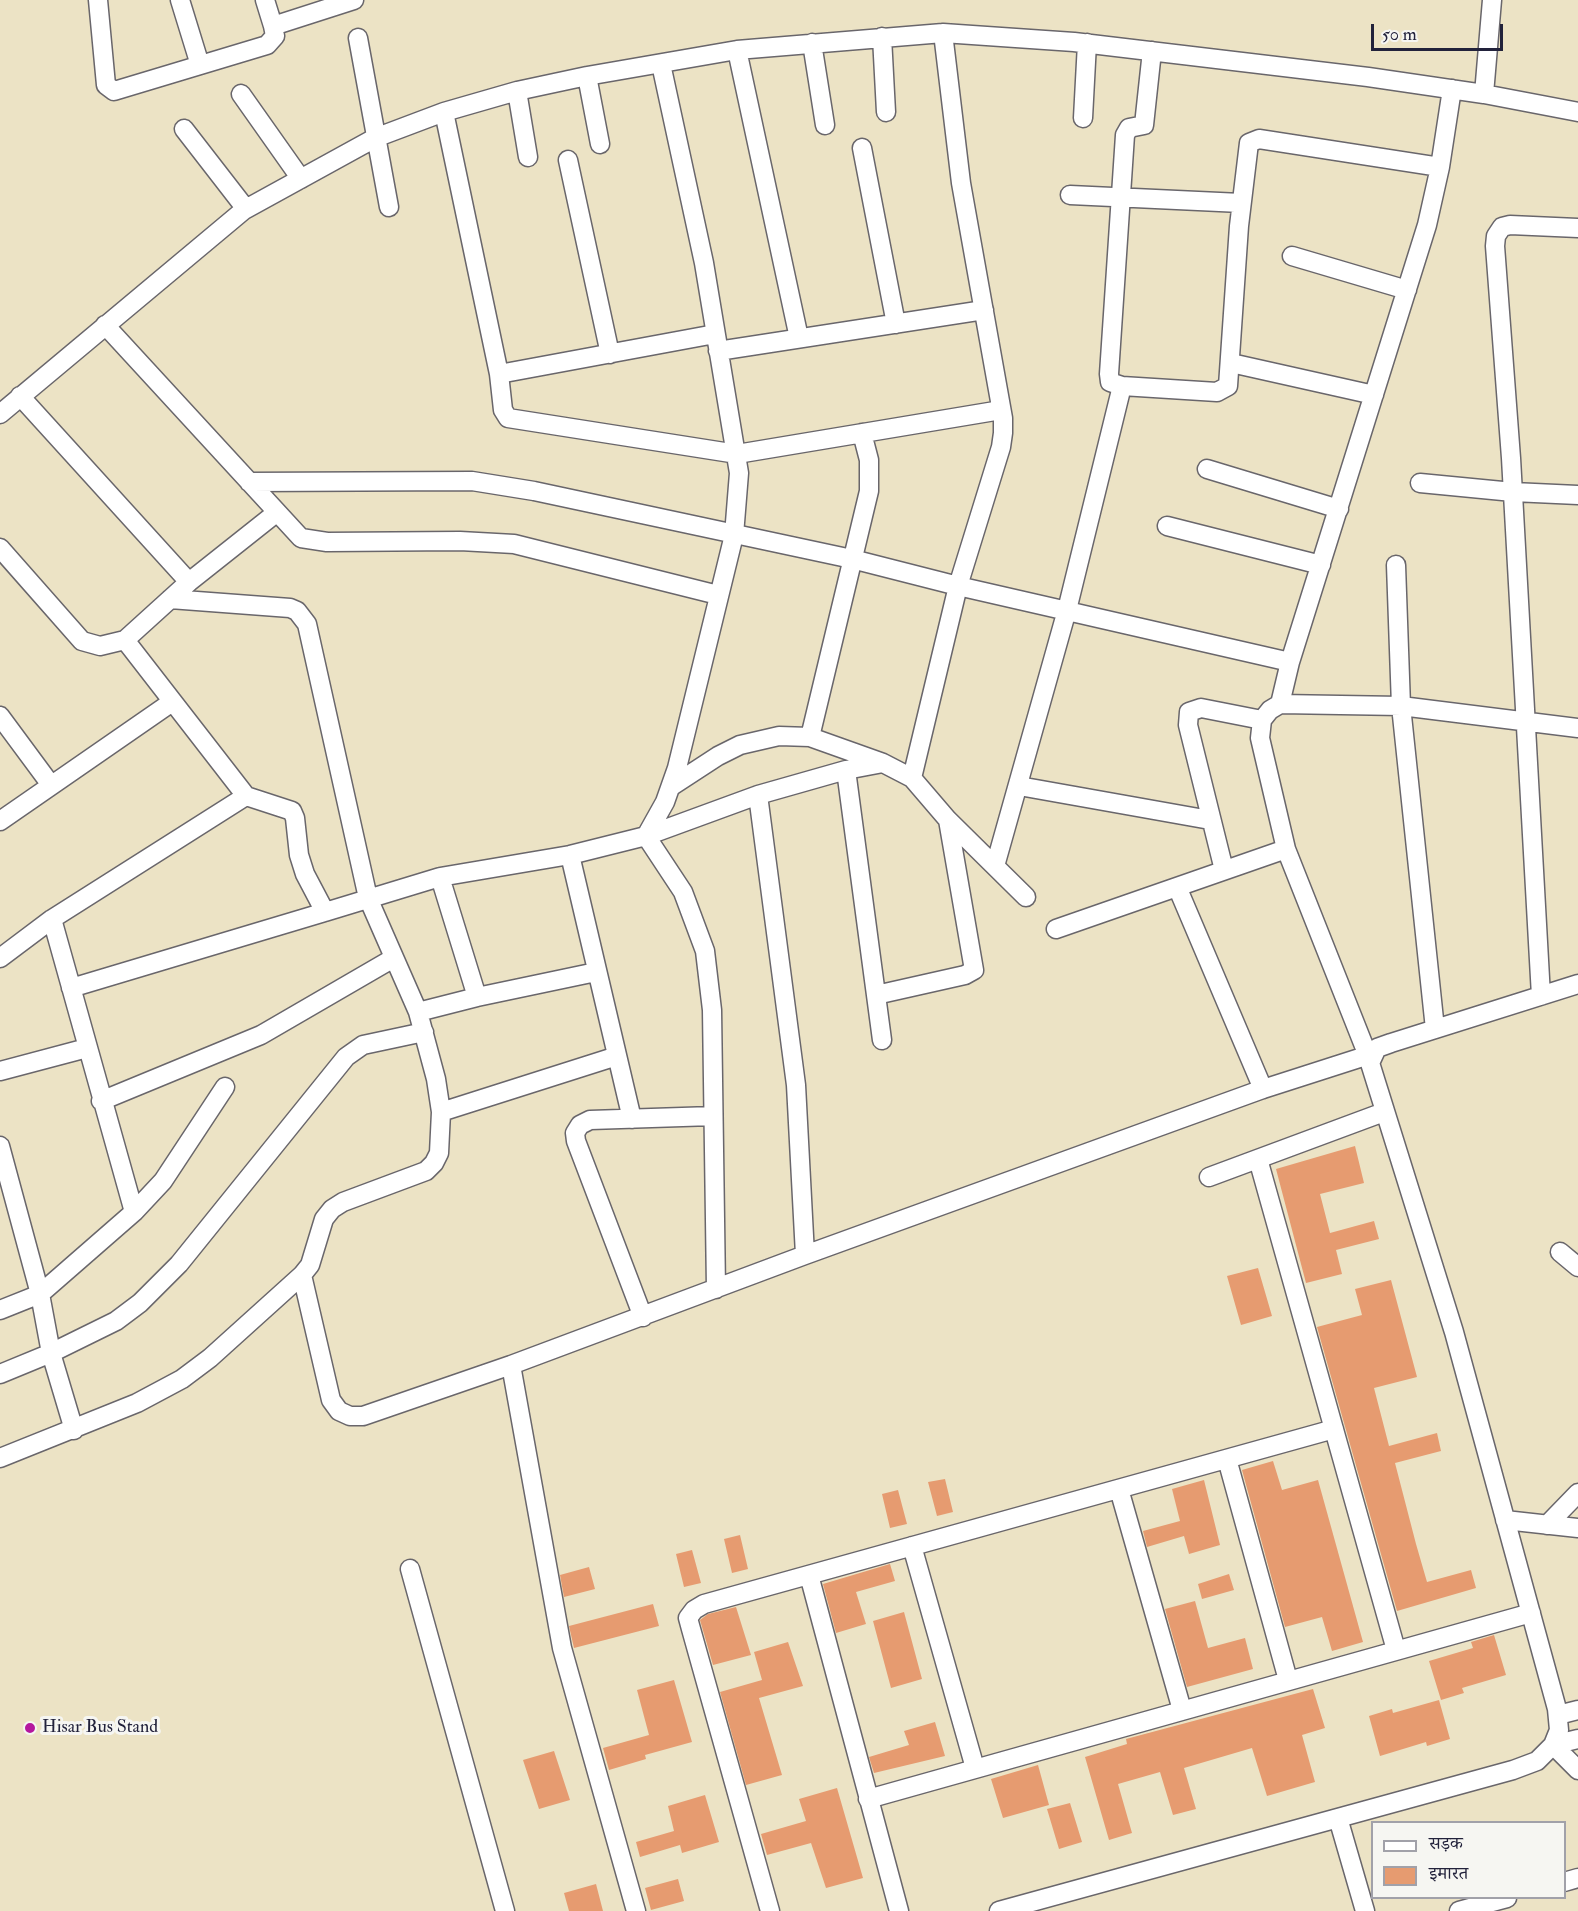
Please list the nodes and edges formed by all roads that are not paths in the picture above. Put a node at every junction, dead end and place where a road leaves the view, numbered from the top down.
1 (98, 0) edge
2 (180, 0) edge
3 (265, 0) edge
4 (354, 0) edge
5 (1492, 0) edge
6 (273, 26) junction
7 (943, 33) junction
8 (882, 37) junction
9 (358, 38) dead end
10 (812, 43) junction
11 (1087, 44) junction
12 (737, 50) junction
13 (1152, 51) junction
14 (661, 64) junction
15 (200, 65) junction
16 (587, 76) junction
17 (1452, 89) junction
18 (517, 91) junction
19 (241, 94) dead end
20 (1484, 94) junction
21 (444, 112) junction
22 (886, 112) dead end
23 (1578, 112) edge
24 (1083, 118) dead end
25 (825, 125) dead end
26 (184, 129) dead end
27 (375, 138) junction
28 (600, 144) dead end
29 (862, 147) dead end
30 (528, 156) dead end
31 (568, 160) dead end
32 (1440, 167) junction
33 (301, 178) junction
34 (1070, 195) dead end
35 (1120, 197) junction
36 (1241, 203) junction
37 (389, 207) dead end
38 (246, 210) junction
39 (1578, 228) edge
40 (1292, 256) dead end
41 (1407, 290) junction
42 (984, 310) junction
43 (896, 324) junction
44 (105, 325) junction
45 (799, 338) junction
46 (717, 343) junction
47 (609, 354) junction
48 (1231, 363) junction
49 (499, 374) junction
50 (1122, 386) junction
51 (1374, 395) junction
52 (20, 396) junction
53 (1001, 411) junction
54 (0, 414) edge
55 (862, 433) junction
56 (737, 454) junction
57 (1207, 469) dead end
58 (249, 482) junction
59 (1420, 483) dead end
60 (1513, 492) junction
61 (1578, 495) edge
62 (1339, 509) junction
63 (276, 513) junction
64 (1167, 526) dead end
65 (734, 535) junction
66 (0, 548) edge
67 (852, 559) junction
68 (1321, 565) junction
69 (1396, 565) dead end
70 (189, 582) junction
71 (958, 586) junction
72 (718, 595) junction
73 (170, 600) junction
74 (1067, 610) junction
75 (125, 640) junction
76 (1290, 662) junction
77 (172, 702) junction
78 (1280, 704) junction
79 (1401, 706) junction
80 (0, 716) edge
81 (1262, 720) junction
82 (1526, 720) junction
83 (1578, 728) edge
84 (810, 737) junction
85 (883, 763) junction
86 (846, 770) junction
87 (912, 778) junction
88 (51, 785) junction
89 (672, 786) junction
90 (1019, 786) junction
91 (758, 795) junction
92 (246, 796) junction
93 (948, 820) junction
94 (1210, 820) junction
95 (0, 821) edge
96 (645, 836) junction
97 (1286, 849) junction
98 (570, 855) junction
99 (995, 866) junction
100 (1224, 870) junction
101 (440, 877) junction
102 (1178, 889) junction
103 (1026, 897) dead end
104 (368, 898) junction
105 (325, 912) junction
106 (52, 919) junction
107 (1056, 929) dead end
108 (0, 958) edge
109 (392, 959) junction
110 (596, 972) junction
111 (1578, 984) edge
112 (70, 988) junction
113 (876, 995) junction
114 (1541, 996) junction
115 (477, 997) junction
116 (418, 1012) junction
117 (1435, 1029) junction
118 (424, 1032) junction
119 (882, 1040) dead end
120 (87, 1048) junction
121 (1370, 1055) junction
122 (617, 1056) junction
123 (0, 1071) edge
124 (225, 1087) dead end
125 (1263, 1089) junction
126 (101, 1101) junction
127 (441, 1112) junction
128 (1384, 1112) junction
129 (713, 1116) junction
130 (632, 1119) junction
131 (0, 1146) edge
132 (1258, 1159) junction
133 (1209, 1177) dead end
134 (134, 1212) junction
135 (1560, 1252) dead end
136 (805, 1255) junction
137 (1578, 1267) edge
138 (302, 1275) junction
139 (716, 1289) junction
140 (40, 1294) junction
141 (0, 1311) edge
142 (643, 1317) junction
143 (51, 1353) junction
144 (512, 1365) junction
145 (0, 1374) edge
146 (1334, 1429) junction
147 (74, 1430) junction
148 (0, 1458) edge
149 (1227, 1458) junction
150 (1119, 1489) junction
151 (1578, 1494) edge
152 (1505, 1520) junction
153 (1547, 1525) junction
154 (1578, 1528) edge
155 (912, 1546) junction
156 (410, 1569) dead end
157 (809, 1575) junction
158 (1531, 1612) junction
159 (1396, 1650) junction
160 (1288, 1680) junction
161 (1182, 1710) junction
162 (1578, 1710) edge
163 (1558, 1715) junction
164 (1578, 1739) edge
165 (1553, 1745) junction
166 (975, 1768) junction
167 (1578, 1770) edge
168 (868, 1798) junction
169 (1338, 1818) junction
170 (1503, 1899) edge
171 (506, 1911) edge
172 (636, 1911) edge
173 (770, 1911) edge
174 (898, 1911) edge
175 (999, 1911) edge
176 (1365, 1911) edge
177 (1459, 1911) edge

1 - 15 street
2 - 15 street
3 - 6 street
4 - 6 street
5 - 20 street
6 - 15 street
7 - 8 street
7 - 11 street
7 - 42 street
8 - 10 street
8 - 22 street
9 - 27 street
10 - 12 street
10 - 25 street
11 - 13 street
11 - 24 street
12 - 14 street
12 - 45 street
13 - 17 street
13 - 35 street
14 - 16 street
14 - 46 street
16 - 18 street
16 - 28 street
17 - 20 street
17 - 32 street
18 - 21 street
18 - 30 street
19 - 33 street
20 - 23 street
21 - 27 street
21 - 49 street
26 - 38 street
27 - 33 street
27 - 37 street
29 - 43 street
31 - 47 street
32 - 36 street
32 - 41 street
33 - 38 street
34 - 35 street
35 - 36 street
35 - 50 street
36 - 48 street
38 - 44 street
39 - 60 street
40 - 41 street
41 - 51 street
42 - 43 street
42 - 53 street
43 - 45 street
44 - 52 street
44 - 58 street
45 - 46 street
46 - 47 street
46 - 56 street
47 - 49 street
48 - 50 street
48 - 51 street
49 - 56 street
50 - 74 street
51 - 62 street
52 - 54 street
52 - 70 street
53 - 55 street
53 - 71 street
55 - 56 street
55 - 67 street
56 - 65 street
57 - 62 street
58 - 63 street
58 - 65 street
59 - 60 street
60 - 61 street
60 - 82 street
62 - 68 street
63 - 70 street
63 - 72 street
64 - 68 street
65 - 67 street
65 - 72 street
66 - 75 street
67 - 71 street
67 - 84 street
68 - 76 street
69 - 79 street
70 - 73 street
71 - 74 street
71 - 87 street
72 - 89 street
73 - 75 street
73 - 104 street
74 - 76 street
74 - 90 street
75 - 77 street
76 - 78 street
77 - 88 street
77 - 92 street
78 - 79 street
78 - 81 street
79 - 82 street
79 - 117 street
80 - 88 street
81 - 94 street
81 - 97 street
82 - 83 street
82 - 114 street
84 - 85 street
84 - 89 street
85 - 86 street
85 - 87 street
86 - 91 street
86 - 113 street
87 - 93 street
88 - 95 street
89 - 96 street
90 - 94 street
90 - 99 street
91 - 96 street
91 - 136 street
92 - 105 street
92 - 106 street
93 - 99 street
93 - 113 street
94 - 100 street
96 - 98 street
96 - 129 street
97 - 100 street
97 - 121 street
98 - 101 street
98 - 110 street
99 - 103 street
100 - 102 street
101 - 104 street
101 - 115 street
102 - 107 street
102 - 125 street
104 - 105 street
104 - 109 street
105 - 112 street
106 - 108 street
106 - 112 street
109 - 116 street
109 - 126 street
110 - 115 street
110 - 122 street
111 - 114 street
112 - 120 street
113 - 119 street
114 - 117 street
115 - 116 street
116 - 118 street
117 - 121 street
118 - 127 street
118 - 143 street
120 - 123 street
120 - 126 street
121 - 125 street
121 - 128 street
122 - 127 street
122 - 130 street
124 - 134 street
125 - 136 street
126 - 134 street
127 - 138 street
128 - 132 street
128 - 152 street
129 - 130 street
129 - 139 street
130 - 142 street
131 - 140 street
132 - 133 street
132 - 146 street
134 - 140 street
135 - 137 street
136 - 139 street
138 - 144 street
138 - 147 street
139 - 142 street
140 - 141 street
140 - 143 street
142 - 144 street
143 - 145 street
143 - 147 street
144 - 172 street
146 - 149 street
146 - 159 street
147 - 148 street
149 - 150 street
149 - 160 street
150 - 155 street
150 - 161 street
151 - 153 street
152 - 153 street
152 - 158 street
153 - 154 street
155 - 157 street
155 - 166 street
156 - 171 street
157 - 168 street
157 - 173 street
158 - 159 street
158 - 163 street
159 - 160 street
160 - 161 street
161 - 166 street
162 - 163 street
163 - 165 street
164 - 165 street
165 - 167 street
165 - 169 street
166 - 168 street
168 - 174 street
169 - 175 street
169 - 176 street
170 - 177 street

